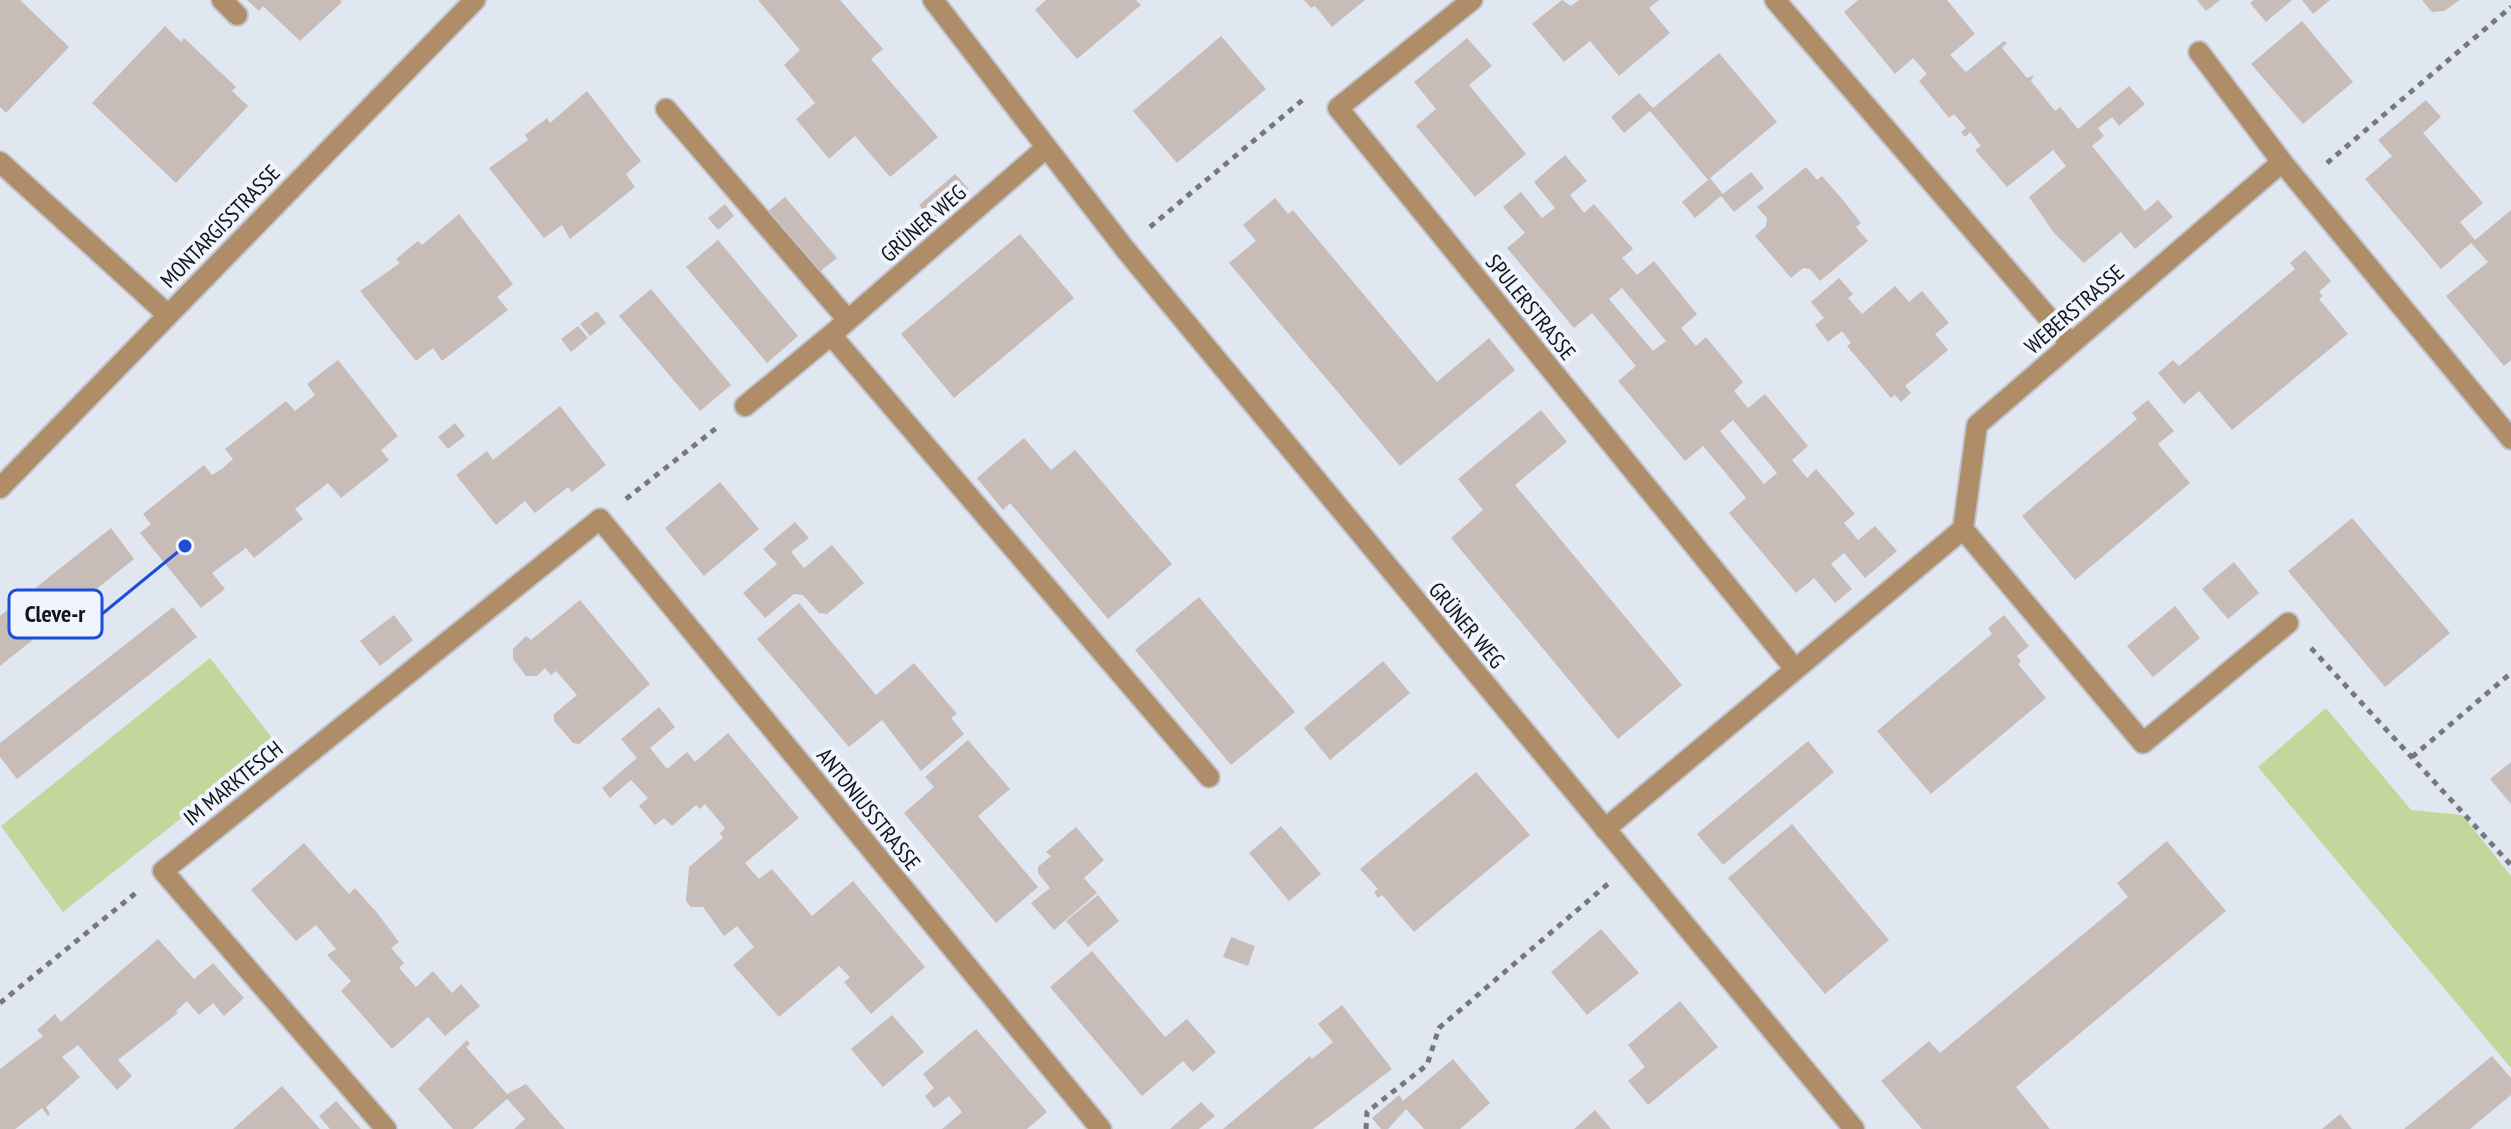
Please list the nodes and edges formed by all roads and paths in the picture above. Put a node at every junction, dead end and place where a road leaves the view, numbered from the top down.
1 (475, 0) edge
2 (933, 0) edge
3 (1472, 0) edge
4 (1775, 0) edge
5 (2511, 7) edge
6 (2199, 52) dead end
7 (1338, 108) junction
8 (666, 109) dead end
9 (1046, 148) junction
10 (0, 162) edge
11 (2282, 162) junction
12 (2302, 186) junction
13 (1125, 249) junction
14 (167, 314) junction
15 (848, 320) junction
16 (831, 335) junction
17 (2071, 344) junction
18 (745, 406) joint
19 (2511, 439) edge
20 (0, 488) edge
21 (600, 519) junction
22 (1963, 529) junction
23 (2288, 623) joint
24 (1795, 669) junction
25 (2511, 673) edge
26 (2412, 757) junction
27 (1209, 777) dead end
28 (1605, 829) junction
29 (2511, 865) edge
30 (163, 871) junction
31 (1609, 883) dead end
32 (0, 1003) edge
33 (386, 1129) edge
34 (1101, 1129) edge
35 (1366, 1129) edge
36 (1854, 1129) edge

1 - 14 street, MONTARGISSTRASSE
2 - 9 street, GRÜNER WEG
3 - 7 street
4 - 17 street
5 - 12 path
6 - 11 street
7 - 13 path
7 - 24 street, SPULERSTRASSE
8 - 15 street
9 - 13 street, GRÜNER WEG
9 - 15 street, GRÜNER WEG
10 - 14 street
11 - 12 street
11 - 17 street, WEBERSTRASSE
12 - 19 street
13 - 28 street, GRÜNER WEG
14 - 20 street, MONTARGISSTRASSE
15 - 16 street, GRÜNER WEG
16 - 18 street, GRÜNER WEG
16 - 27 street
17 - 22 street, WEBERSTRASSE
18 - 21 path
21 - 30 street, IM MARKTESCH
21 - 34 street, ANTONIUSSTRASSE
22 - 23 street
22 - 24 street
23 - 26 path
24 - 28 street
25 - 26 path
26 - 29 path
28 - 36 street, GRÜNER WEG
30 - 32 path
30 - 33 street
31 - 35 path

